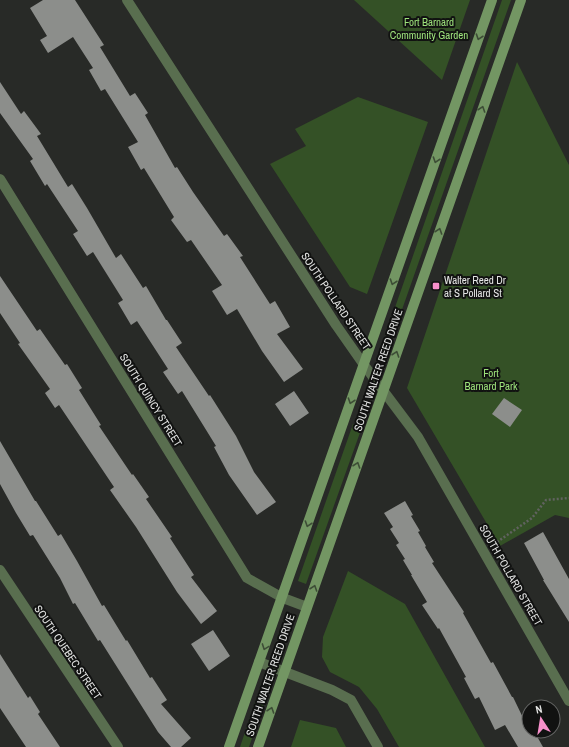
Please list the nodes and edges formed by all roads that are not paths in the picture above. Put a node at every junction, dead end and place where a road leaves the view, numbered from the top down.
1 (127, 0) edge
2 (492, 0) edge
3 (521, 0) edge
4 (0, 179) edge
5 (364, 365) junction
6 (383, 391) junction
7 (0, 570) edge
8 (283, 598) junction
9 (307, 607) junction
10 (259, 662) junction
11 (284, 672) junction
12 (569, 701) edge
13 (118, 747) edge
14 (229, 747) edge
15 (258, 747) edge
16 (378, 747) edge

1 - 5 street, SOUTH POLLARD STREET
2 -> 5 main road, SOUTH WALTER REED DRIVE
6 -> 3 main road, SOUTH WALTER REED DRIVE
4 - 8 street, SOUTH QUINCY STREET
5 - 6 street, SOUTH POLLARD STREET
5 -> 8 main road, SOUTH WALTER REED DRIVE
9 -> 6 main road, SOUTH WALTER REED DRIVE
6 - 12 street, SOUTH POLLARD STREET
7 - 13 street, SOUTH QUEBEC STREET
8 - 9 street, SOUTH QUINCY STREET
8 -> 10 main road, SOUTH WALTER REED DRIVE
9 - 11 main road, SOUTH WALTER REED DRIVE
10 - 11 street
10 - 14 main road, SOUTH WALTER REED DRIVE
15 -> 11 main road, SOUTH WALTER REED DRIVE
11 - 16 street

